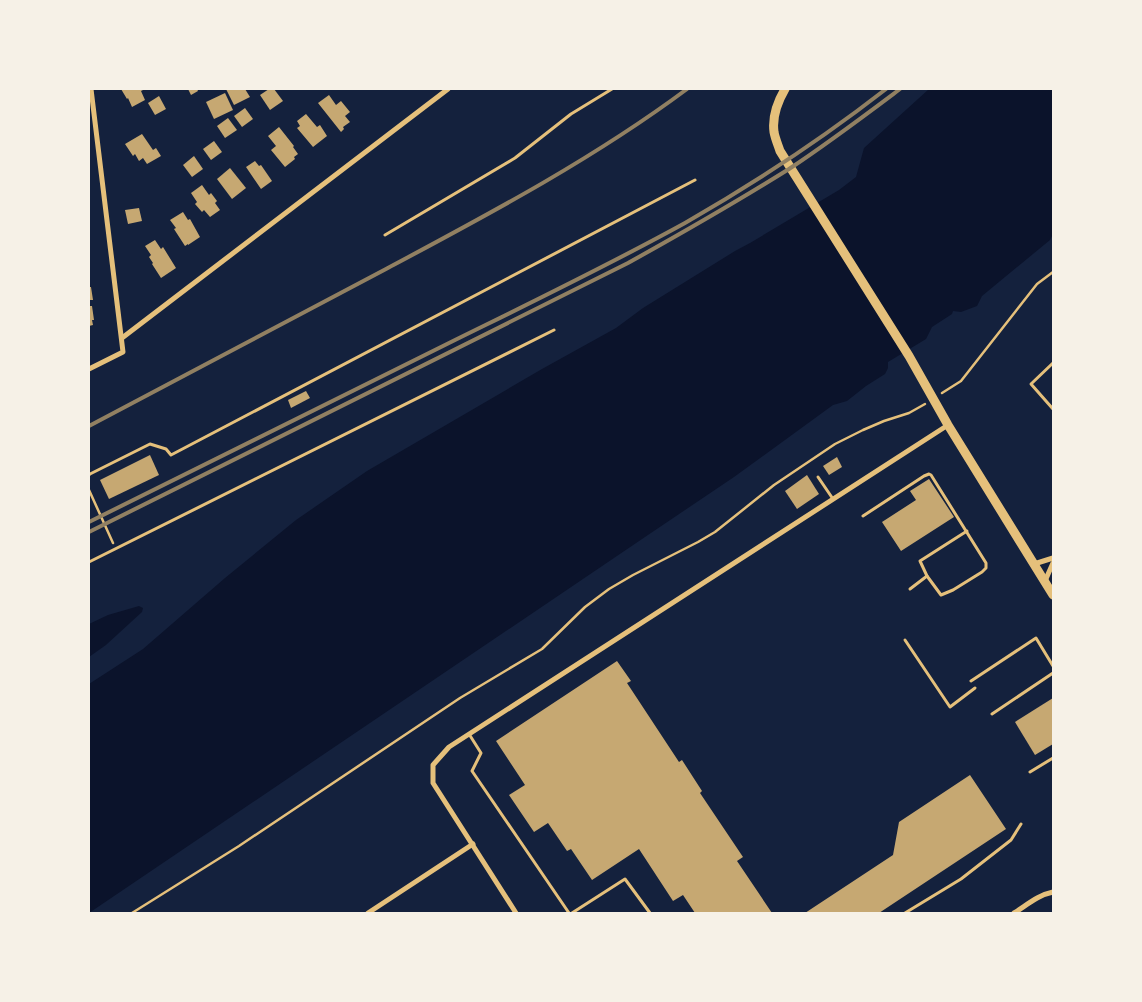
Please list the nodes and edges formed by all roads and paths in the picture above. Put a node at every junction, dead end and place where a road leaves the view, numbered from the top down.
1 (91, 89) edge
2 (448, 89) edge
3 (612, 89) edge
4 (784, 89) edge
5 (694, 180) dead end
6 (385, 235) dead end
7 (1053, 272) edge
8 (554, 330) dead end
9 (122, 338) junction
10 (1053, 363) edge
11 (89, 369) edge
12 (948, 390) dead end
13 (922, 406) dead end
14 (1053, 409) edge
15 (948, 425) junction
16 (89, 476) edge
17 (818, 477) dead end
18 (89, 490) edge
19 (833, 499) junction
20 (863, 516) dead end
21 (967, 531) junction
22 (116, 549) junction
23 (1053, 558) edge
24 (89, 562) edge
25 (1053, 563) edge
26 (1034, 564) junction
27 (927, 576) junction
28 (1045, 582) junction
29 (910, 588) dead end
30 (1053, 595) edge
31 (905, 640) dead end
32 (1053, 666) edge
33 (1053, 673) edge
34 (971, 681) dead end
35 (975, 688) dead end
36 (992, 714) dead end
37 (469, 734) junction
38 (1053, 758) edge
39 (1030, 772) dead end
40 (1021, 824) dead end
41 (473, 844) junction
42 (1053, 892) edge
43 (132, 913) edge
44 (368, 913) edge
45 (516, 913) edge
46 (569, 913) edge
47 (572, 913) edge
48 (650, 913) edge
49 (905, 913) edge
50 (1014, 913) edge

1 - 9 street
2 - 9 street
3 - 6 lane
4 - 15 street
5 - 16 lane
7 - 12 path
8 - 22 lane
9 - 11 street
10 - 14 lane
13 - 43 path
15 - 19 street
15 - 26 street
17 - 19 lane
18 - 22 path
19 - 37 street
20 - 21 lane
21 - 27 lane
21 - 27 lane
22 - 24 lane
23 - 26 street
25 - 28 street
26 - 28 street
27 - 29 lane
28 - 30 street
31 - 35 lane
32 - 34 lane
33 - 36 lane
37 - 41 street
37 - 46 lane
38 - 39 lane
40 - 49 lane
41 - 44 street
41 - 45 street
42 - 50 street
47 - 48 lane

